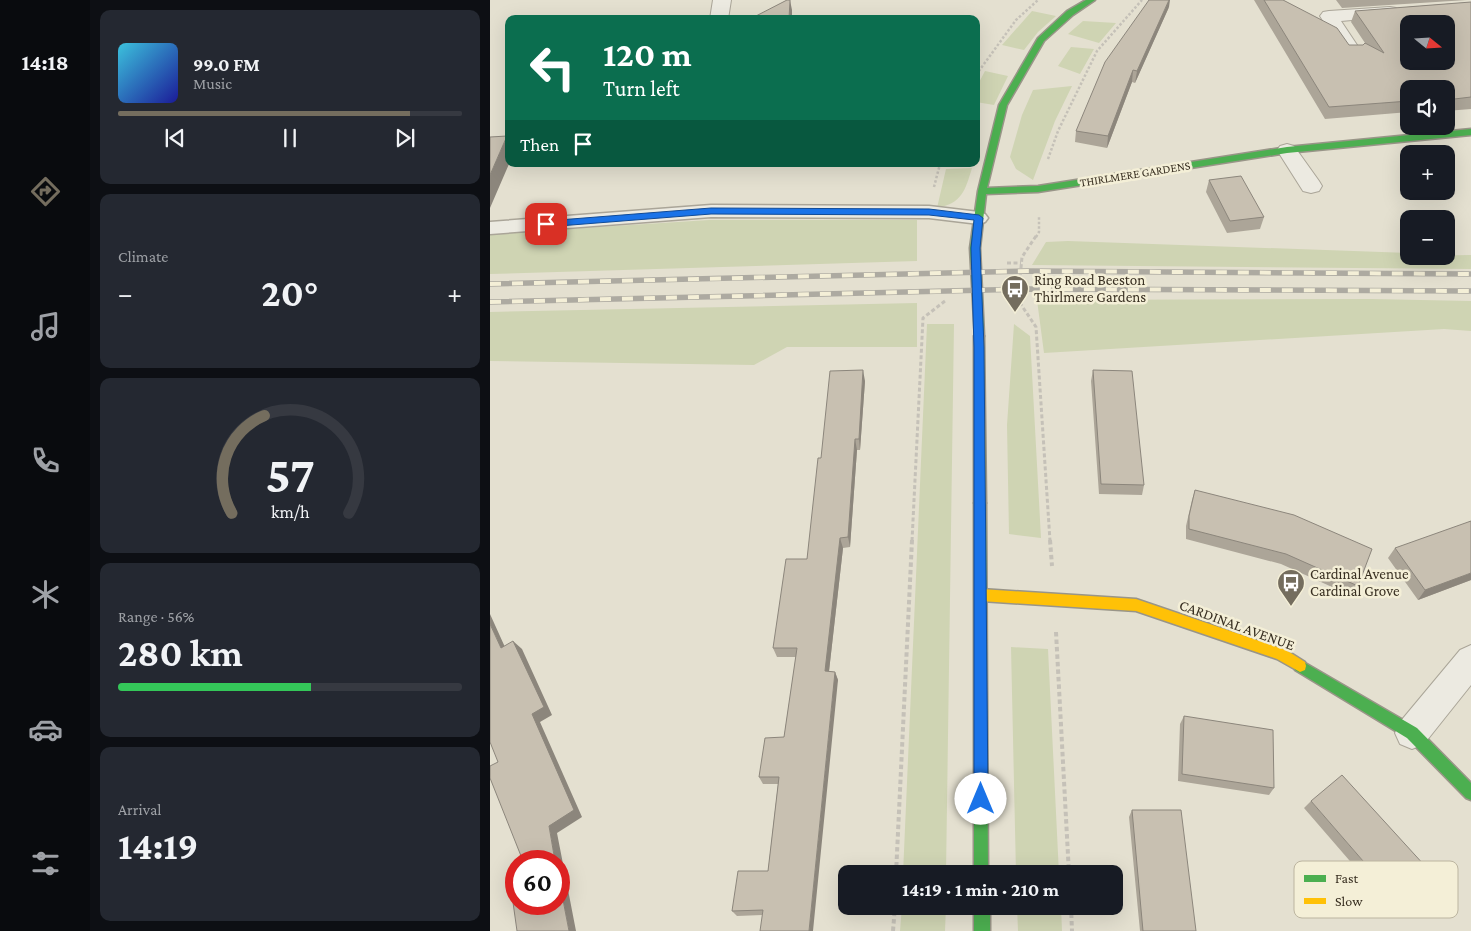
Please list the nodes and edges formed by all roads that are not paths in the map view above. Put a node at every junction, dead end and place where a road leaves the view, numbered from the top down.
1 (722, 0) edge
2 (1091, 0) edge
3 (1405, 11) edge
4 (720, 15) edge
5 (1352, 51) edge
6 (1471, 132) edge
7 (1287, 150) junction
8 (1311, 186) dead end
9 (982, 190) junction
10 (979, 218) junction
11 (490, 228) edge
12 (981, 596) junction
13 (1471, 660) edge
14 (1412, 733) junction
15 (1471, 793) edge
16 (981, 865) edge
17 (982, 915) edge
18 (982, 931) edge

1 - 4 street
2 - 9 main road
3 - 5 street
6 - 7 main road, THIRLMERE GARDENS
7 - 8 street
7 - 9 main road, THIRLMERE GARDENS
9 - 10 main road
10 - 11 lane
10 - 12 main road
12 - 14 main road, CARDINAL AVENUE
12 - 16 main road
13 - 14 street
14 - 15 main road, CARDINAL AVENUE
17 - 18 main road

